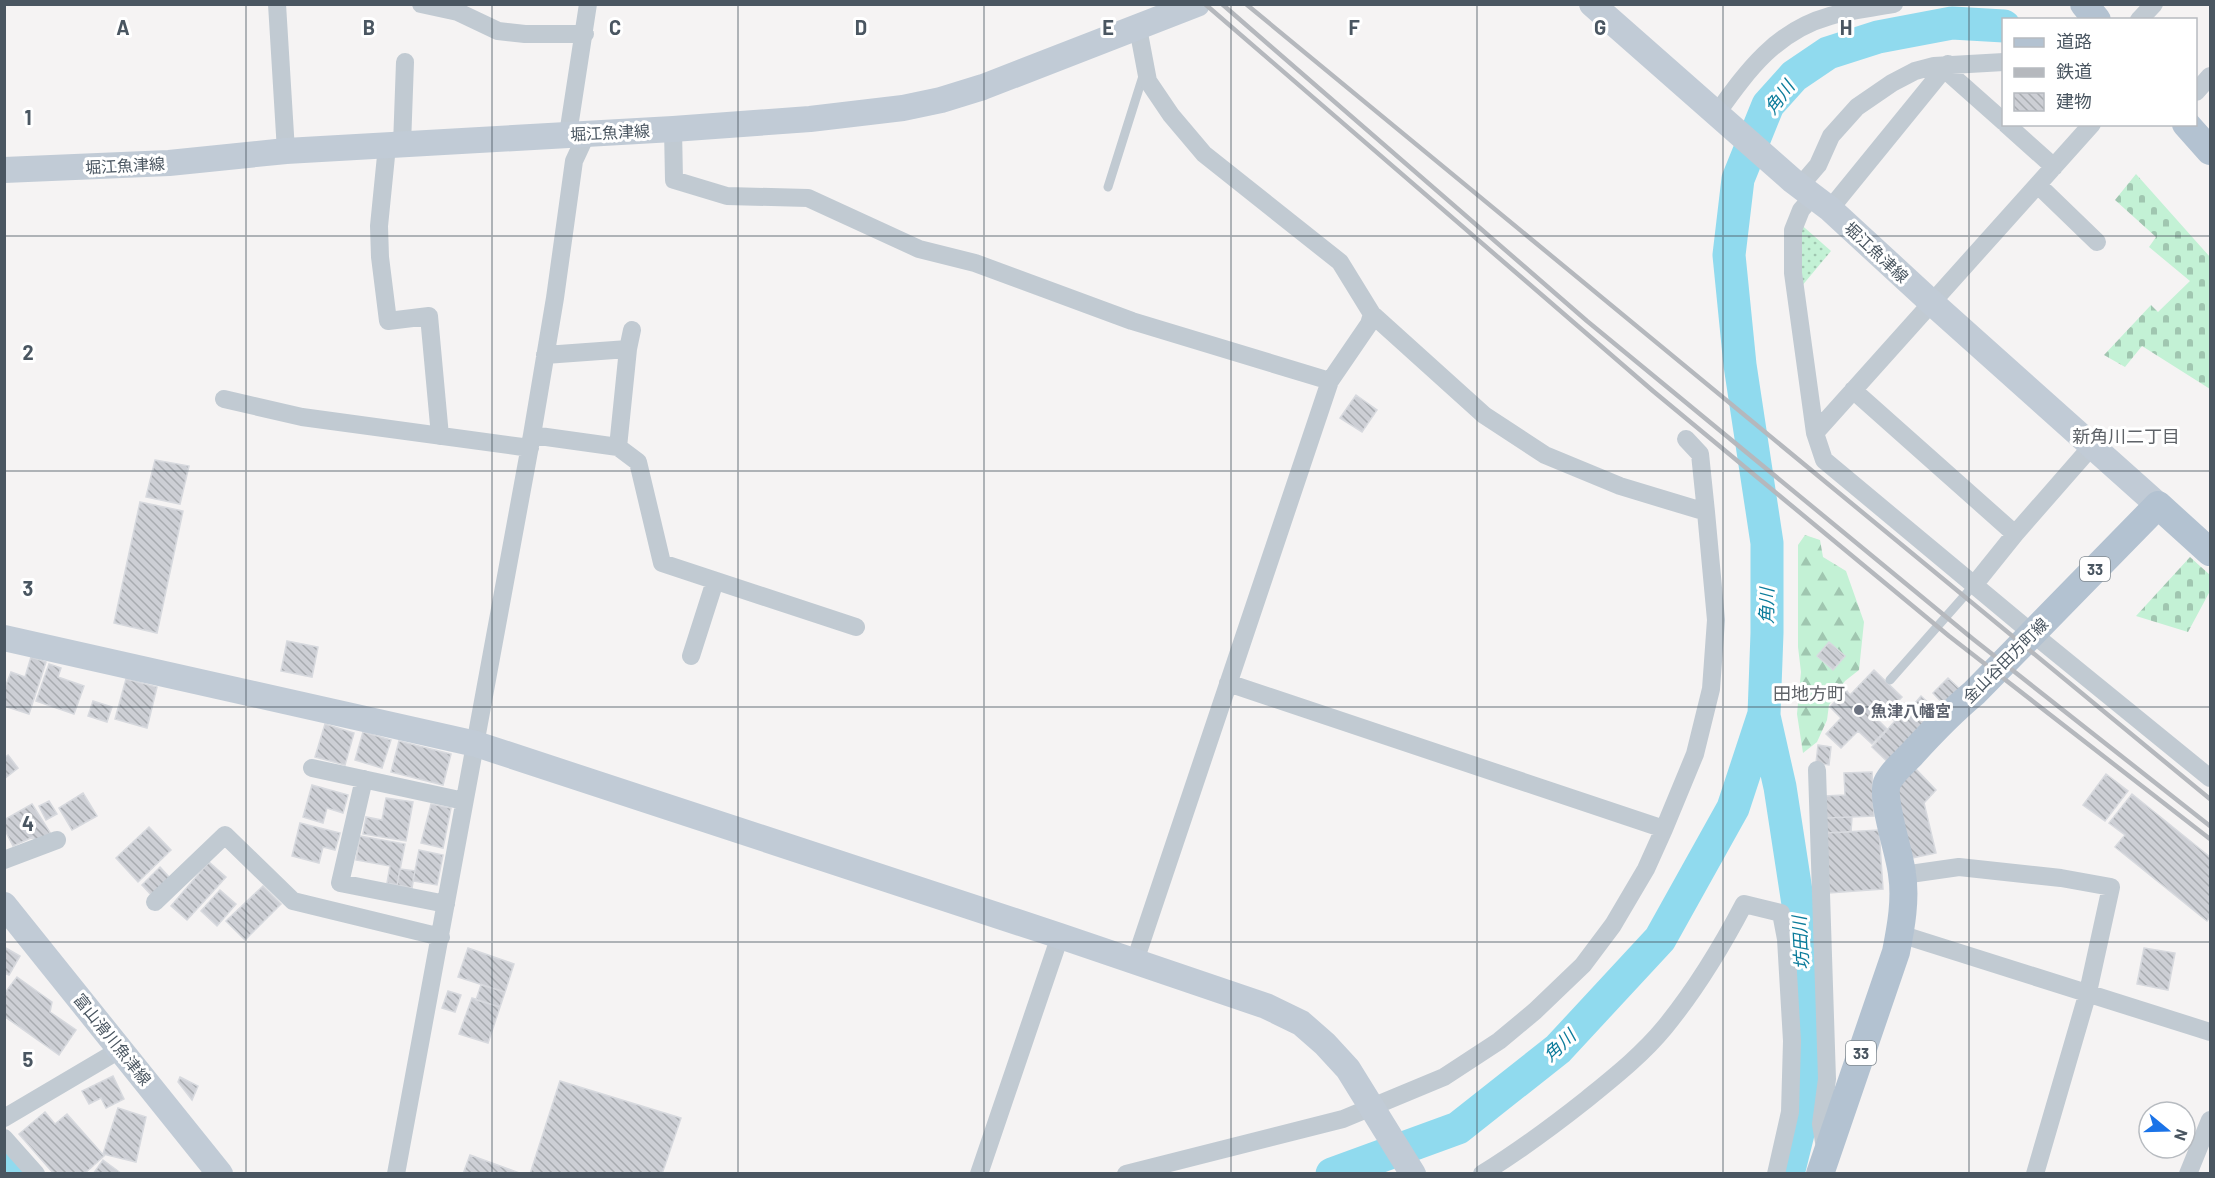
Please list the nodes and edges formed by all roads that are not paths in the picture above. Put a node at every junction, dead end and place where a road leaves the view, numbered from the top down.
1 (277, 4) edge
2 (421, 4) edge
3 (588, 4) edge
4 (1197, 4) edge
5 (1593, 4) edge
6 (1894, 4) edge
7 (2084, 4) edge
8 (2154, 4) edge
9 (2095, 18) edge
10 (2141, 18) edge
11 (1138, 28) junction
12 (585, 34) junction
13 (405, 62) dead end
14 (2002, 62) edge
15 (1948, 64) junction
16 (1146, 68) junction
17 (2211, 76) edge
18 (2197, 91) edge
19 (1725, 120) junction
20 (2002, 120) edge
21 (2008, 126) edge
22 (2090, 126) edge
23 (2189, 126) edge
24 (673, 129) junction
25 (578, 133) junction
26 (394, 146) junction
27 (286, 151) junction
28 (2211, 151) edge
29 (2054, 167) junction
30 (4, 170) edge
31 (2038, 185) junction
32 (1108, 188) dead end
33 (1809, 193) junction
34 (2097, 242) dead end
35 (1931, 302) junction
36 (1372, 314) junction
37 (632, 330) dead end
38 (628, 349) junction
39 (545, 355) junction
40 (1330, 381) junction
41 (1853, 390) junction
42 (224, 399) dead end
43 (1815, 433) junction
44 (440, 436) junction
45 (1686, 439) dead end
46 (531, 442) junction
47 (2092, 446) junction
48 (618, 447) junction
49 (2158, 505) junction
50 (1706, 512) junction
51 (2015, 534) junction
52 (2211, 552) edge
53 (715, 581) junction
54 (1974, 585) junction
55 (856, 627) dead end
56 (2032, 634) junction
57 (4, 638) edge
58 (691, 656) dead end
59 (1890, 680) dead end
60 (1228, 683) junction
61 (476, 744) junction
62 (312, 768) dead end
63 (1817, 770) dead end
64 (2211, 778) edge
65 (364, 779) junction
66 (464, 801) junction
67 (1664, 829) junction
68 (57, 840) dead end
69 (4, 860) edge
70 (1903, 875) junction
71 (155, 902) dead end
72 (446, 904) junction
73 (4, 905) edge
74 (1900, 934) junction
75 (1060, 936) junction
76 (441, 937) junction
77 (1135, 961) junction
78 (2088, 992) junction
79 (2211, 1032) edge
80 (121, 1049) junction
81 (1374, 1111) junction
82 (4, 1118) edge
83 (2211, 1120) edge
84 (4, 1138) edge
85 (1823, 1169) edge
86 (36, 1173) edge
87 (220, 1173) edge
88 (396, 1173) edge
89 (979, 1173) edge
90 (1126, 1173) edge
91 (1413, 1173) edge
92 (1482, 1173) edge
93 (1776, 1173) edge
94 (2035, 1173) edge
95 (2188, 1173) edge

1 - 27 street
2 - 12 street
3 - 12 street
4 - 11 main road, 堀江魚津線
5 - 19 main road, 堀江魚津線
6 - 19 street
7 - 9 main road
8 - 10 street
11 - 16 street
11 - 24 main road, 堀江魚津線
12 - 25 street
13 - 26 street
14 - 15 street
15 - 20 street
15 - 33 street
15 - 33 street
16 - 32 lane
16 - 36 street
17 - 18 street
19 - 33 main road, 堀江魚津線
21 - 29 street
22 - 29 street
23 - 28 main road
24 - 25 main road, 堀江魚津線
24 - 40 street
25 - 26 main road, 堀江魚津線
25 - 39 street
26 - 27 main road, 堀江魚津線
26 - 44 street
27 - 30 main road, 堀江魚津線
29 - 31 street
31 - 34 street
31 - 35 street
33 - 35 main road, 堀江魚津線
33 - 43 street
35 - 41 street
35 - 47 main road, 堀江魚津線
36 - 40 street
36 - 50 street
37 - 38 street
38 - 39 street
38 - 48 street
39 - 46 street
40 - 60 street
41 - 43 street
41 - 51 street
42 - 44 street
43 - 54 street
44 - 46 street
45 - 50 street
46 - 48 street
46 - 61 street
47 - 49 main road, 堀江魚津線
47 - 51 street
48 - 53 street
49 - 52 main road
49 - 56 main road, 金山谷田方町線 / 33
50 - 67 street
51 - 54 street
53 - 55 street
53 - 58 street
54 - 56 street
54 - 59 lane
56 - 64 street
56 - 70 main road, 金山谷田方町線 / 33
57 - 61 main road
60 - 67 street
60 - 77 street
61 - 66 street
61 - 75 main road
62 - 65 street
63 - 85 street
65 - 66 street
65 - 72 street
66 - 72 street
67 - 81 street
68 - 69 street
70 - 74 main road, 金山谷田方町線 / 33
70 - 78 street
71 - 76 street
72 - 76 street
73 - 80 main road, 富山滑川魚津線
74 - 78 street
74 - 85 main road, 金山谷田方町線 / 33
75 - 77 main road
75 - 89 street
76 - 88 street
77 - 81 main road
78 - 79 street
78 - 94 street
80 - 82 street
80 - 87 main road, 富山滑川魚津線
81 - 90 street
81 - 91 main road
83 - 95 street
84 - 86 street
92 - 93 street

